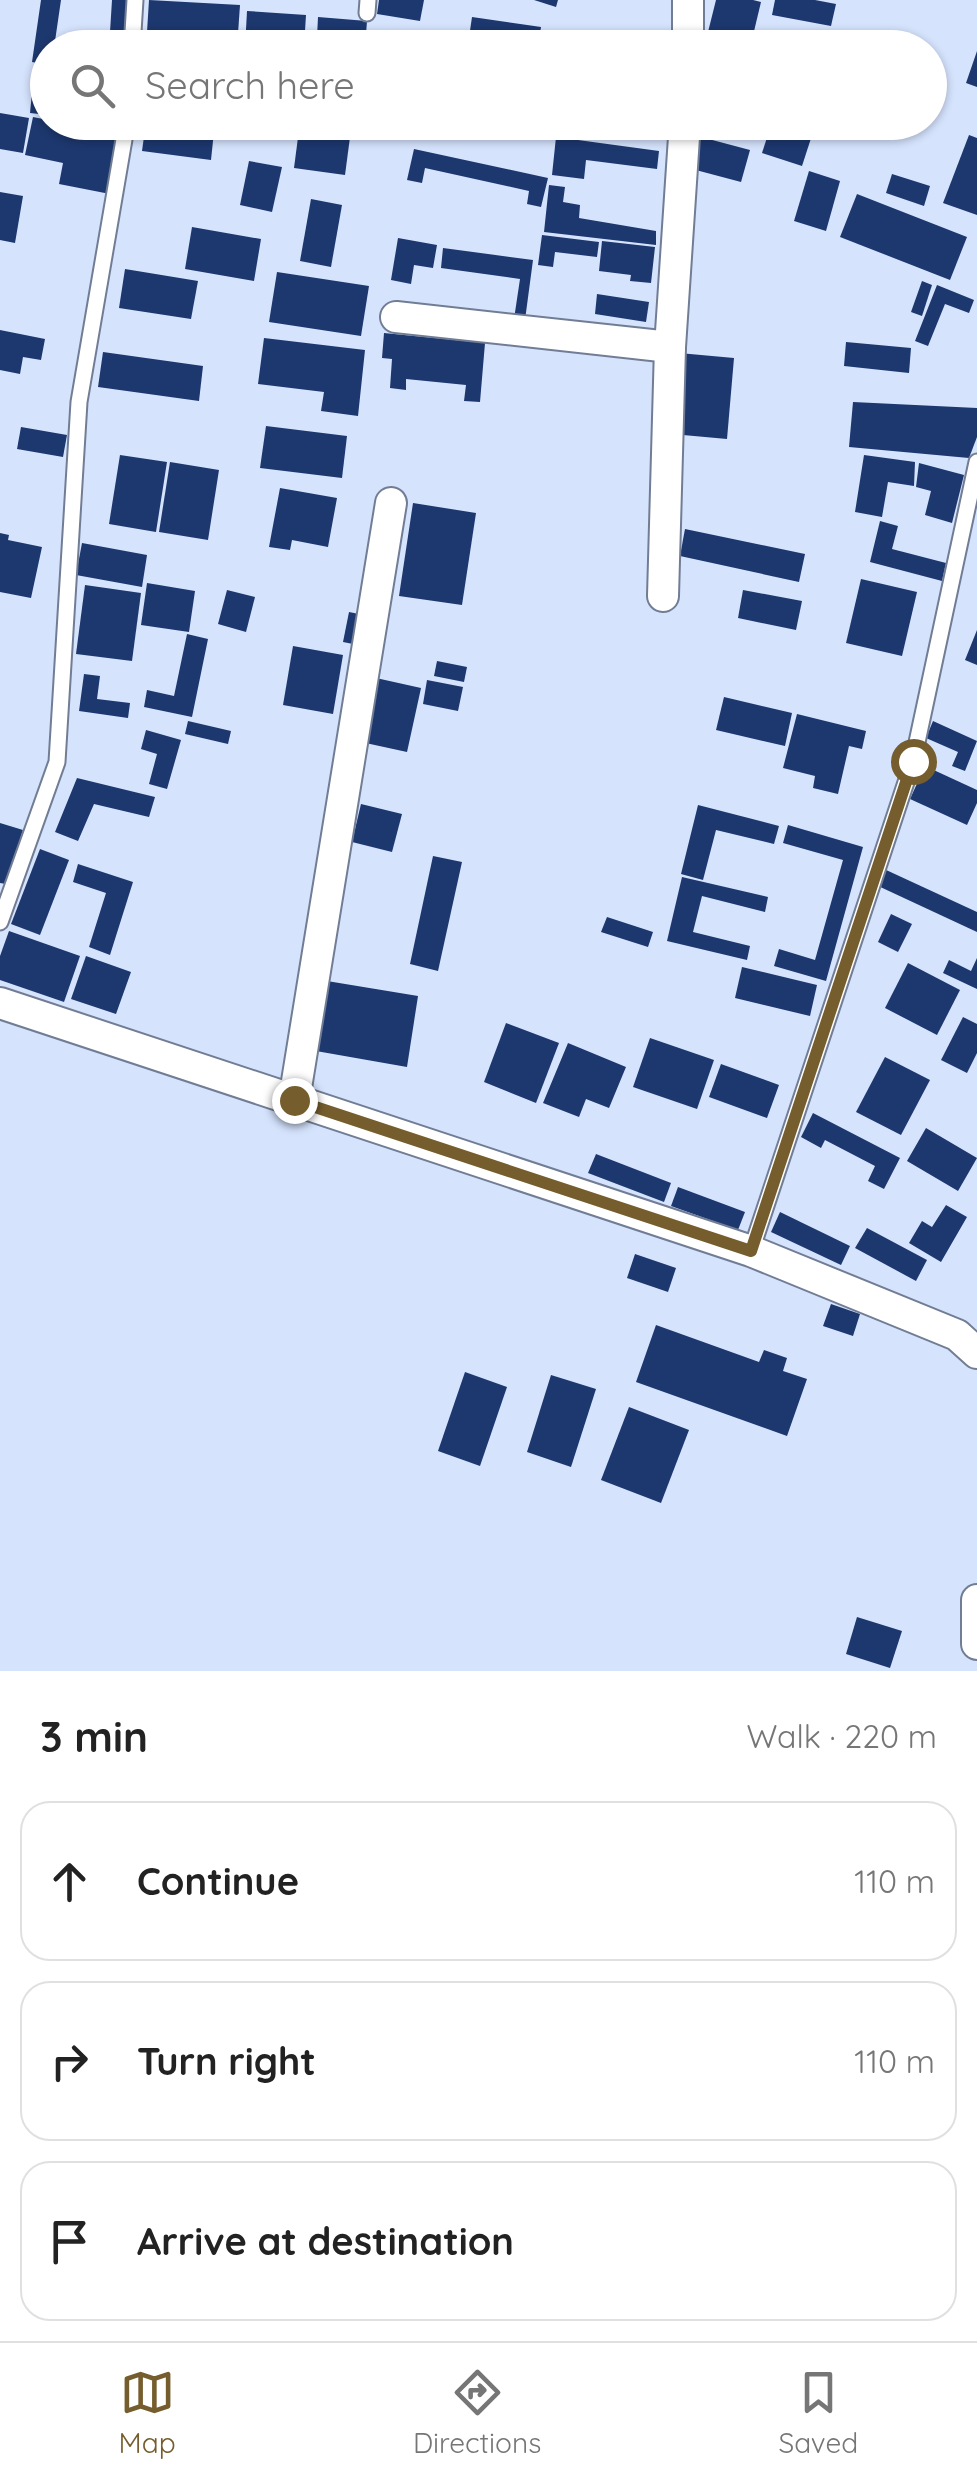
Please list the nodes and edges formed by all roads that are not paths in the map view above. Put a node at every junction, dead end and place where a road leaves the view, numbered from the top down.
1 (135, 0) edge
2 (688, 0) edge
3 (133, 30) edge
4 (688, 30) edge
5 (124, 140) edge
6 (684, 140) edge
7 (396, 317) dead end
8 (670, 348) junction
9 (977, 462) edge
10 (391, 503) dead end
11 (663, 596) dead end
12 (0, 922) edge
13 (0, 1003) edge
14 (294, 1100) junction
15 (751, 1251) junction
16 (977, 1352) edge
17 (977, 1600) edge
18 (977, 1644) edge

1 - 3 lane
2 - 4 street
5 - 12 lane
6 - 8 street
7 - 8 street
8 - 11 street
9 - 15 lane
10 - 14 street
13 - 14 street
14 - 15 street
15 - 16 street
17 - 18 street

